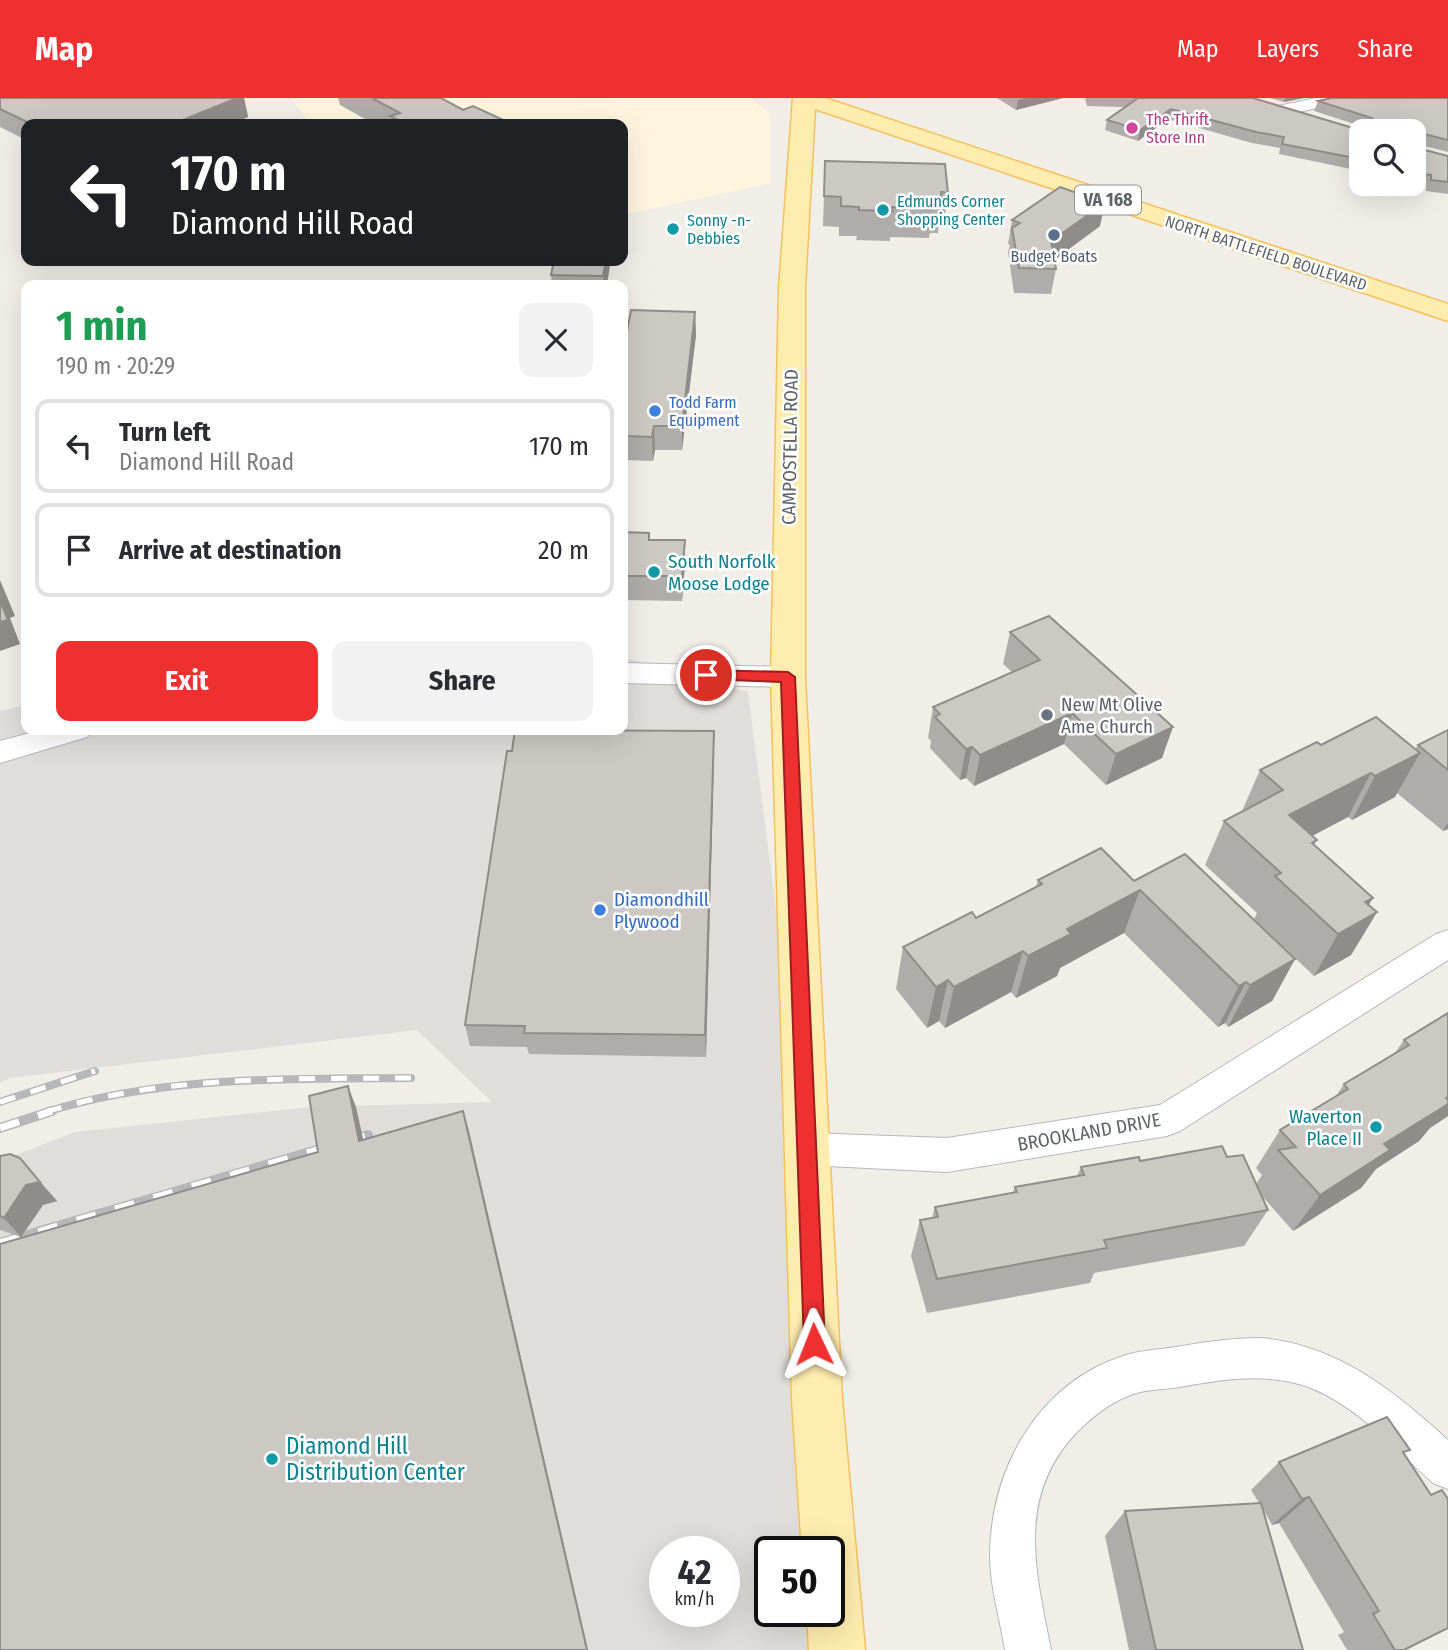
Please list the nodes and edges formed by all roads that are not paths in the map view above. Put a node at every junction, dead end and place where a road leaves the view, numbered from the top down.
1 (805, 98) edge
2 (862, 98) edge
3 (1340, 98) edge
4 (1314, 121) edge
5 (1448, 289) edge
6 (1448, 313) edge
7 (628, 673) edge
8 (788, 677) junction
9 (60, 735) edge
10 (0, 752) edge
11 (1448, 943) edge
12 (807, 1149) junction
13 (1448, 1468) edge
14 (828, 1536) edge
15 (835, 1627) edge
16 (837, 1650) edge
17 (1028, 1650) edge

1 - 6 main road, NORTH BATTLEFIELD BOULEVARD / VA 168
1 - 8 main road, CAMPOSTELLA ROAD
2 - 5 main road, NORTH BATTLEFIELD BOULEVARD / VA 168
3 - 4 street
7 - 8 street
8 - 12 main road, CAMPOSTELLA ROAD
9 - 10 street
11 - 12 street, BROOKLAND DRIVE
12 - 14 main road, CAMPOSTELLA ROAD
13 - 17 street
15 - 16 main road, CAMPOSTELLA ROAD

